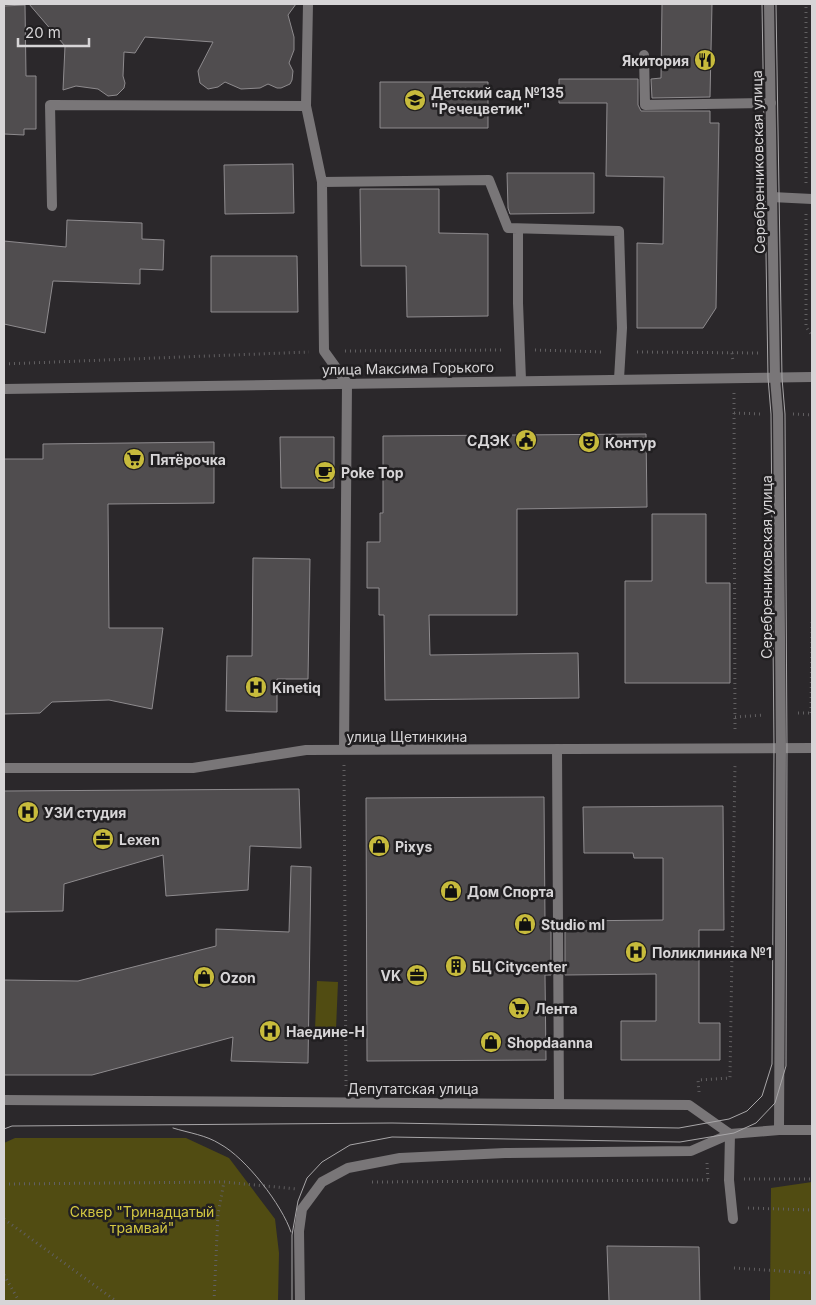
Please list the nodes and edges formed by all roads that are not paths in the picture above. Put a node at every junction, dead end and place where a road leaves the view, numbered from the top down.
1 (308, 4) edge
2 (769, 4) edge
3 (644, 55) dead end
4 (770, 103) junction
5 (306, 106) junction
6 (322, 182) junction
7 (772, 197) junction
8 (809, 199) edge
9 (52, 206) dead end
10 (518, 229) junction
11 (812, 377) edge
12 (775, 378) junction
13 (620, 379) junction
14 (521, 380) junction
15 (347, 383) junction
16 (4, 389) edge
17 (781, 748) junction
18 (812, 748) edge
19 (557, 749) junction
20 (344, 750) junction
21 (4, 768) edge
22 (4, 1100) edge
23 (559, 1104) junction
24 (779, 1130) junction
25 (812, 1130) edge
26 (730, 1134) junction
27 (733, 1218) dead end
28 (300, 1301) edge

1 - 5 street
2 - 4 street, Серебренниковская улица
3 - 4 street
4 - 7 street, Серебренниковская улица
5 - 6 street
5 - 9 street
6 - 10 street
6 - 15 street
7 - 8 street
7 - 12 street, Серебренниковская улица
10 - 13 street
10 - 14 street
11 - 12 street, улица Максима Горького
12 - 13 street, улица Максима Горького
12 - 17 street, Серебренниковская улица
13 - 14 street, улица Максима Горького
14 - 15 street, улица Максима Горького
15 - 16 street, улица Максима Горького
15 - 20 street
17 - 18 street, улица Щетинкина
17 - 19 street, улица Щетинкина
17 - 24 street, Серебренниковская улица
19 - 20 street, улица Щетинкина
19 - 23 street
20 - 21 street, улица Щетинкина
22 - 23 street, Депутатская улица
23 - 26 street, Депутатская улица
24 - 25 street
24 - 26 street
26 - 27 street
26 - 28 street

